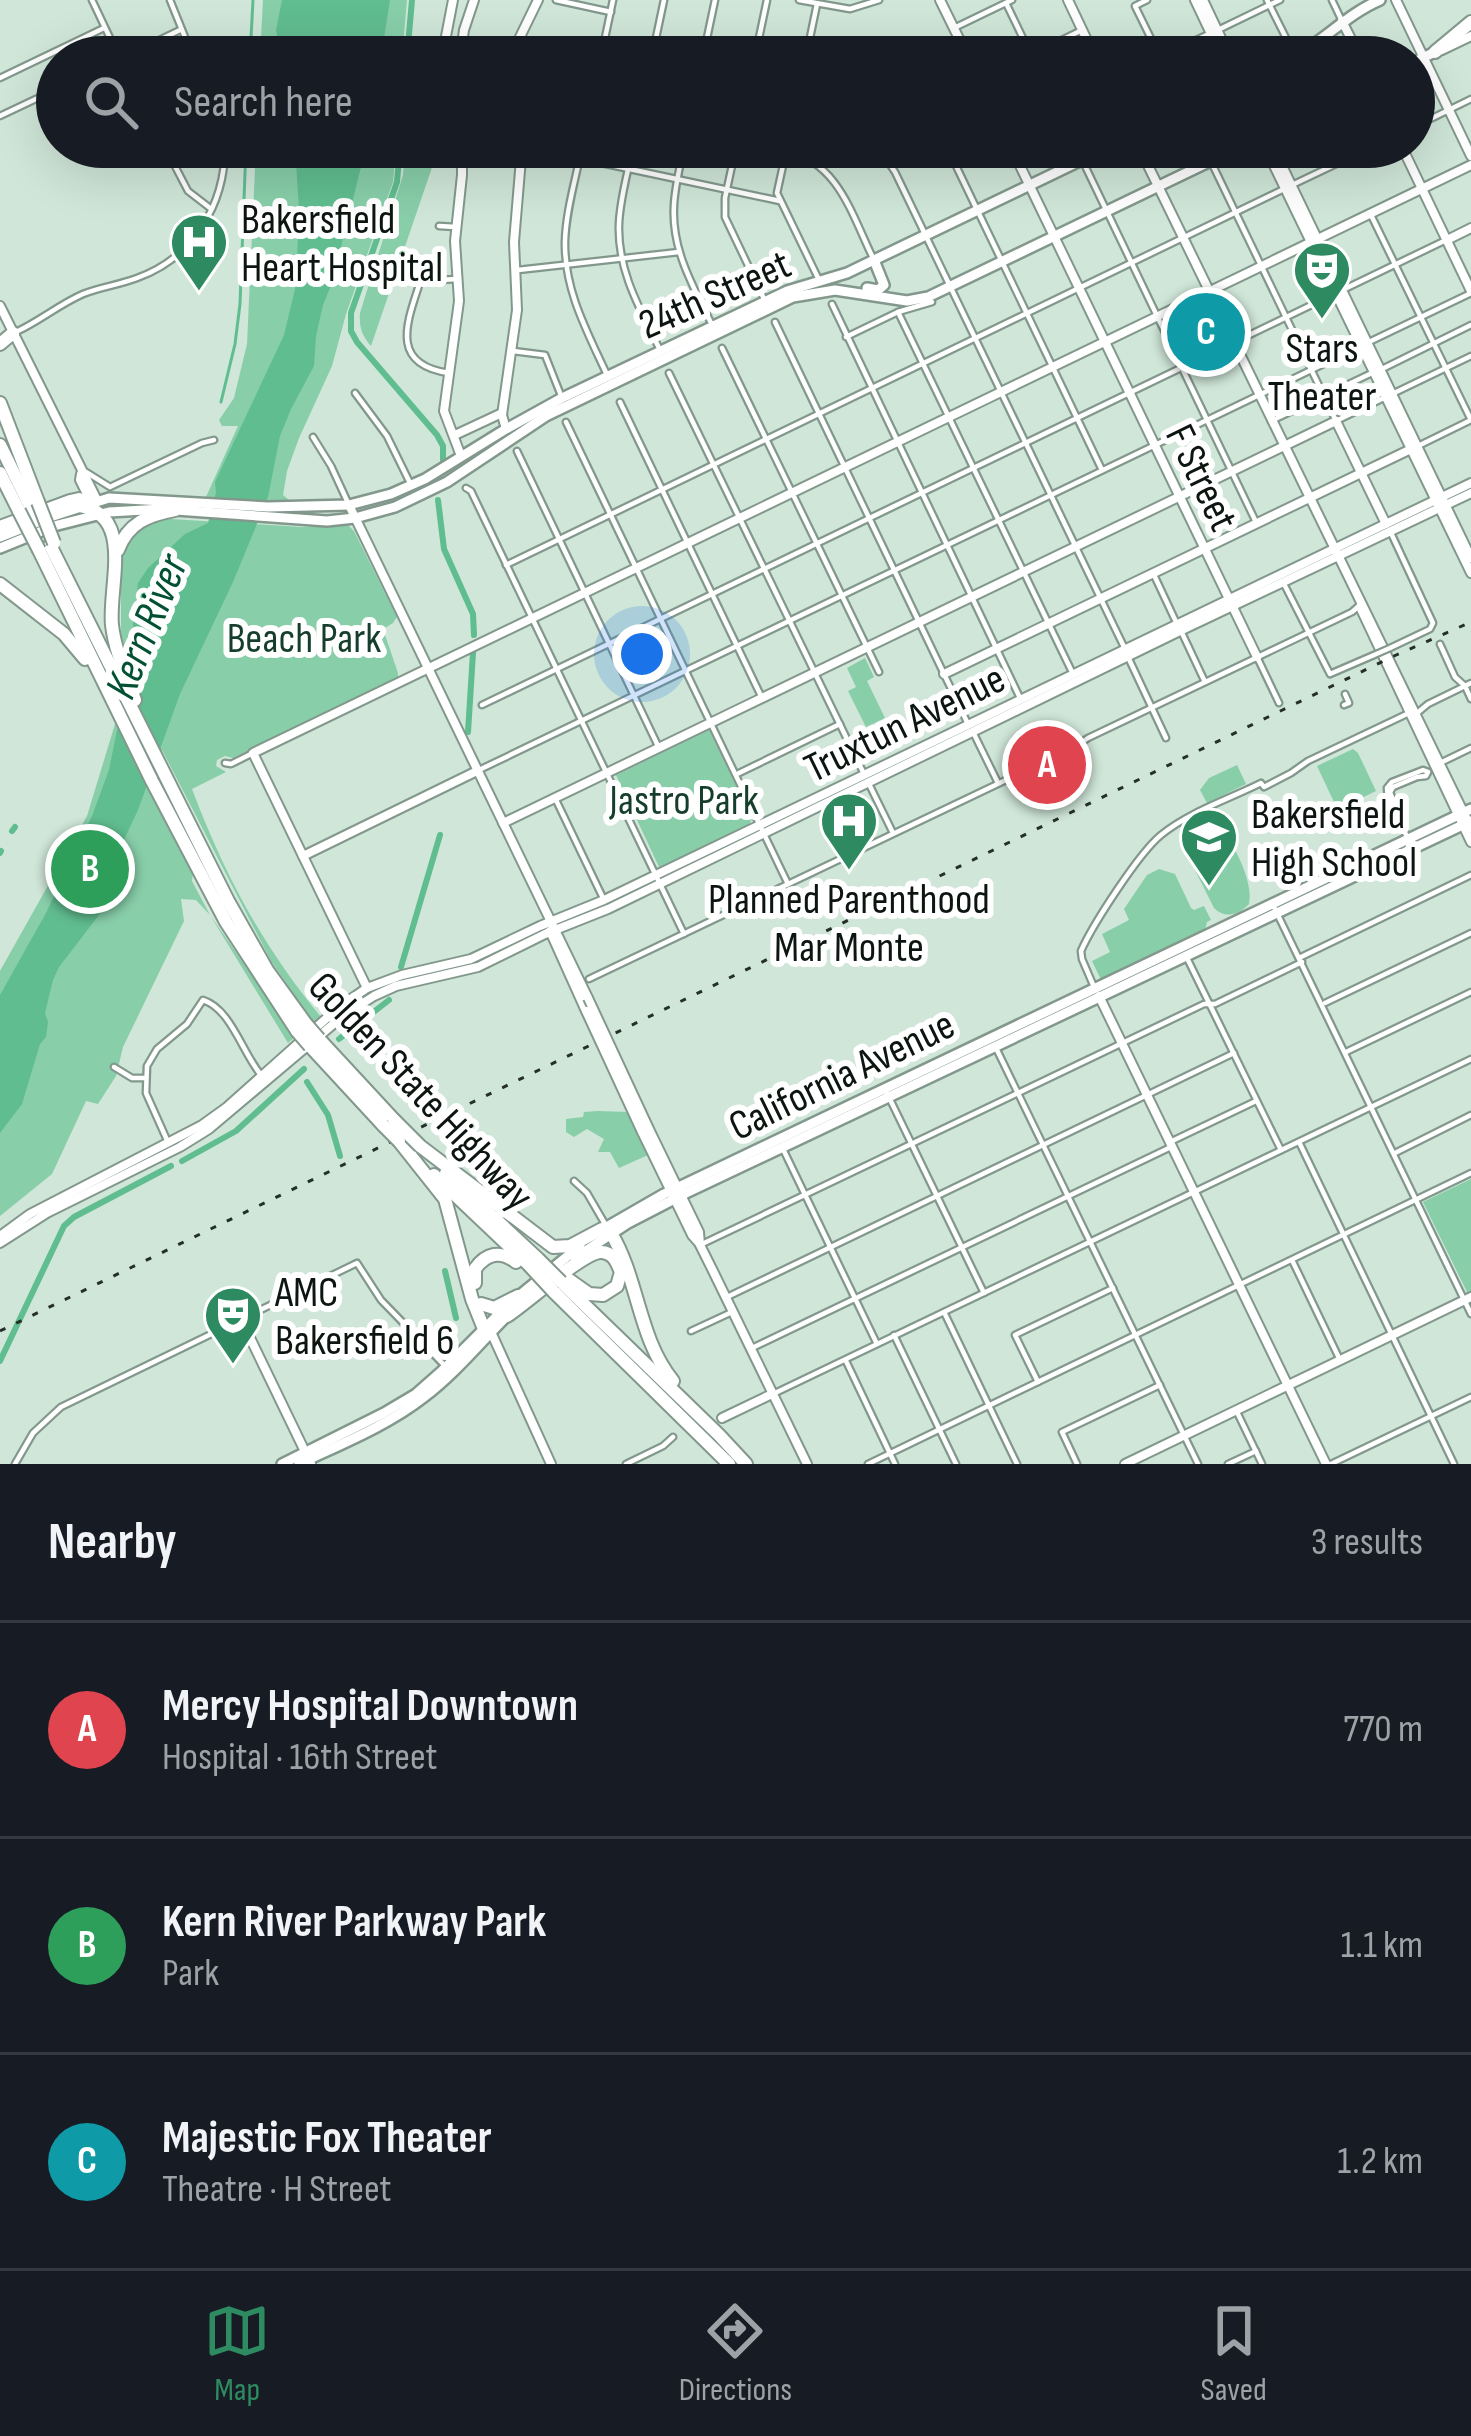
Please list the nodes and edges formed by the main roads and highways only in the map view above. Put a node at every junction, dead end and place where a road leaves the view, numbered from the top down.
1 (1380, 0) edge
2 (1471, 22) edge
3 (1325, 36) edge
4 (1435, 49) edge
5 (1066, 168) edge
6 (1197, 168) edge
7 (874, 260) junction
8 (809, 292) junction
9 (0, 403) edge
10 (506, 429) junction
11 (0, 445) edge
12 (488, 454) junction
13 (0, 472) edge
14 (0, 496) edge
15 (91, 507) junction
16 (197, 507) junction
17 (25, 508) junction
18 (175, 510) junction
19 (270, 512) junction
20 (0, 527) edge
21 (0, 537) edge
22 (0, 548) edge
23 (46, 549) junction
24 (115, 557) junction
25 (0, 584) edge
26 (117, 667) junction
27 (115, 705) junction
28 (158, 777) junction
29 (1466, 819) edge
30 (1275, 910) junction
31 (1097, 992) junction
32 (388, 1123) junction
33 (438, 1172) junction
34 (605, 1232) junction
35 (533, 1263) junction
36 (563, 1279) junction
37 (518, 1296) junction
38 (481, 1304) junction
39 (507, 1316) junction
40 (488, 1328) junction
41 (423, 1393) junction
42 (400, 1409) junction
43 (715, 1421) junction
44 (306, 1460) edge
45 (282, 1464) edge
46 (729, 1464) edge
47 (746, 1464) edge

1 - 3 main road
2 - 4 highway
5 - 7 main road, 24th Street
6 - 8 main road, 24th Street
7 - 8 main road
7 - 10 main road, 24th Street
8 - 12 main road, 24th Street
9 - 17 highway
10 - 12 main road
10 - 19 main road, 24th Street
11 - 17 highway
12 - 19 main road, 24th Street
13 - 17 highway
14 - 17 highway
15 - 16 main road
15 - 18 main road
15 - 20 highway
15 - 21 main road
15 - 22 main road
15 - 24 highway
16 - 18 main road
16 - 19 main road
17 - 23 highway, bridge
17 - 23 highway, bridge
18 - 24 highway
23 - 26 highway
23 - 27 highway, Golden State Highway
24 - 26 highway
25 - 27 highway
26 - 28 highway, Golden State Highway
27 - 28 highway, Golden State Highway
28 - 32 highway, Golden State Highway, bridge
29 - 30 main road, California Avenue
30 - 31 main road, California Avenue
30 - 31 main road, California Avenue
31 - 34 main road, California Avenue
32 - 33 highway, Golden State Highway, bridge
32 - 33 highway, Golden State Highway, bridge
33 - 34 highway
33 - 35 highway, Golden State Highway
33 - 35 highway, Golden State Highway
33 - 40 highway
34 - 36 main road
34 - 37 main road, California Avenue
34 - 39 main road, California Avenue
34 - 43 highway
35 - 36 highway, bridge
35 - 36 highway, bridge
35 - 38 highway
36 - 39 highway
36 - 43 highway
36 - 46 highway
37 - 38 highway
37 - 40 main road, California Avenue
38 - 40 highway
39 - 40 main road, California Avenue
40 - 41 main road, California Avenue
40 - 41 main road, California Avenue
41 - 42 main road, California Avenue
42 - 44 main road, California Avenue
42 - 44 main road, California Avenue
43 - 47 highway
44 - 45 main road, California Avenue

